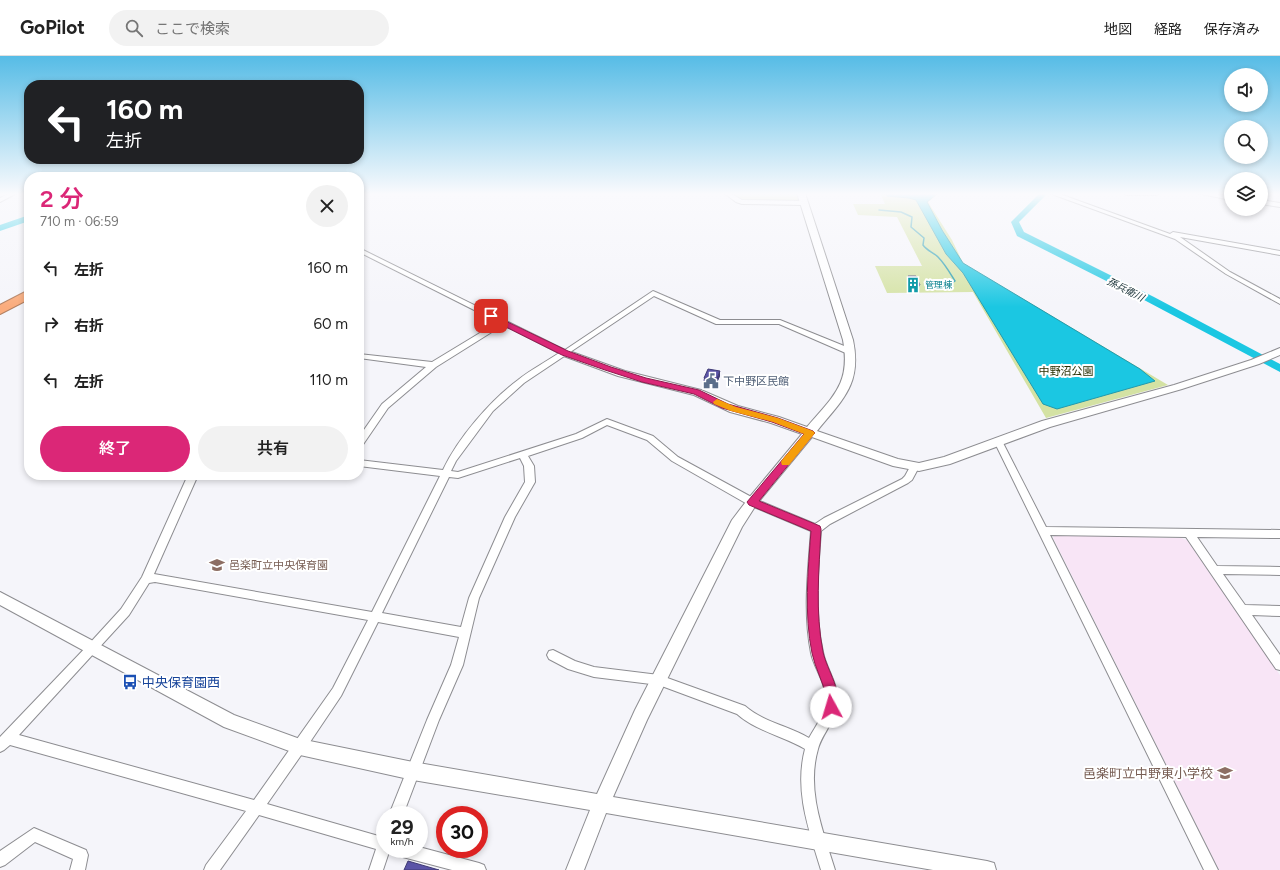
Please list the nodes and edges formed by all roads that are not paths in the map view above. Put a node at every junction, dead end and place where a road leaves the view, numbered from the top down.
1 (813, 231) edge
2 (1159, 231) edge
3 (1166, 233) junction
4 (364, 252) edge
5 (1280, 253) edge
6 (24, 297) edge
7 (1280, 302) edge
8 (0, 310) edge
9 (503, 322) junction
10 (1280, 351) edge
11 (851, 352) junction
12 (565, 353) junction
13 (364, 357) edge
14 (433, 365) junction
15 (810, 433) junction
16 (364, 437) edge
17 (998, 441) junction
18 (522, 454) junction
19 (364, 464) edge
20 (914, 467) junction
21 (445, 475) junction
22 (191, 480) edge
23 (752, 502) junction
24 (816, 529) junction
25 (1043, 531) junction
26 (1189, 533) junction
27 (1280, 534) edge
28 (1214, 570) junction
29 (1280, 571) edge
30 (146, 579) junction
31 (0, 598) edge
32 (1242, 610) junction
33 (1280, 611) edge
34 (375, 617) junction
35 (466, 633) junction
36 (93, 648) junction
37 (553, 655) dead end
38 (1280, 665) edge
39 (659, 680) junction
40 (4, 742) edge
41 (812, 746) junction
42 (300, 747) junction
43 (413, 771) junction
44 (601, 804) junction
45 (399, 806) edge
46 (256, 807) junction
47 (376, 841) edge
48 (820, 841) junction
49 (428, 857) edge
50 (380, 858) edge
51 (0, 860) edge
52 (77, 870) edge
53 (211, 870) edge
54 (376, 870) edge
55 (479, 870) edge
56 (576, 870) edge
57 (828, 870) edge
58 (987, 870) edge
59 (1211, 870) edge

1 - 11 street
2 - 3 street
3 - 5 street
3 - 7 street
4 - 9 street
6 - 8 highway
9 - 12 street
9 - 14 street
10 - 17 street
11 - 12 street
11 - 15 street
12 - 15 street
12 - 21 street
13 - 14 street
14 - 16 street
15 - 20 street
15 - 23 street
17 - 20 street
17 - 25 street
18 - 21 street
18 - 23 street
18 - 35 street
19 - 21 street
20 - 24 street
21 - 34 street
22 - 30 street
23 - 24 street
23 - 39 street
24 - 41 street
25 - 26 street
25 - 59 street
26 - 27 street
26 - 28 street
28 - 29 street
28 - 32 street
30 - 34 street
30 - 36 street
31 - 36 street
32 - 33 street
32 - 38 street
34 - 35 street
34 - 42 street
35 - 43 street
36 - 40 street
36 - 42 street
37 - 39 street
39 - 41 street
39 - 44 street
40 - 46 street
41 - 48 street
42 - 43 street
42 - 46 street
43 - 44 street
43 - 45 street
44 - 48 street
44 - 56 street
46 - 47 street
46 - 53 street
48 - 57 street
48 - 58 street
49 - 55 street
50 - 54 street
51 - 52 street

